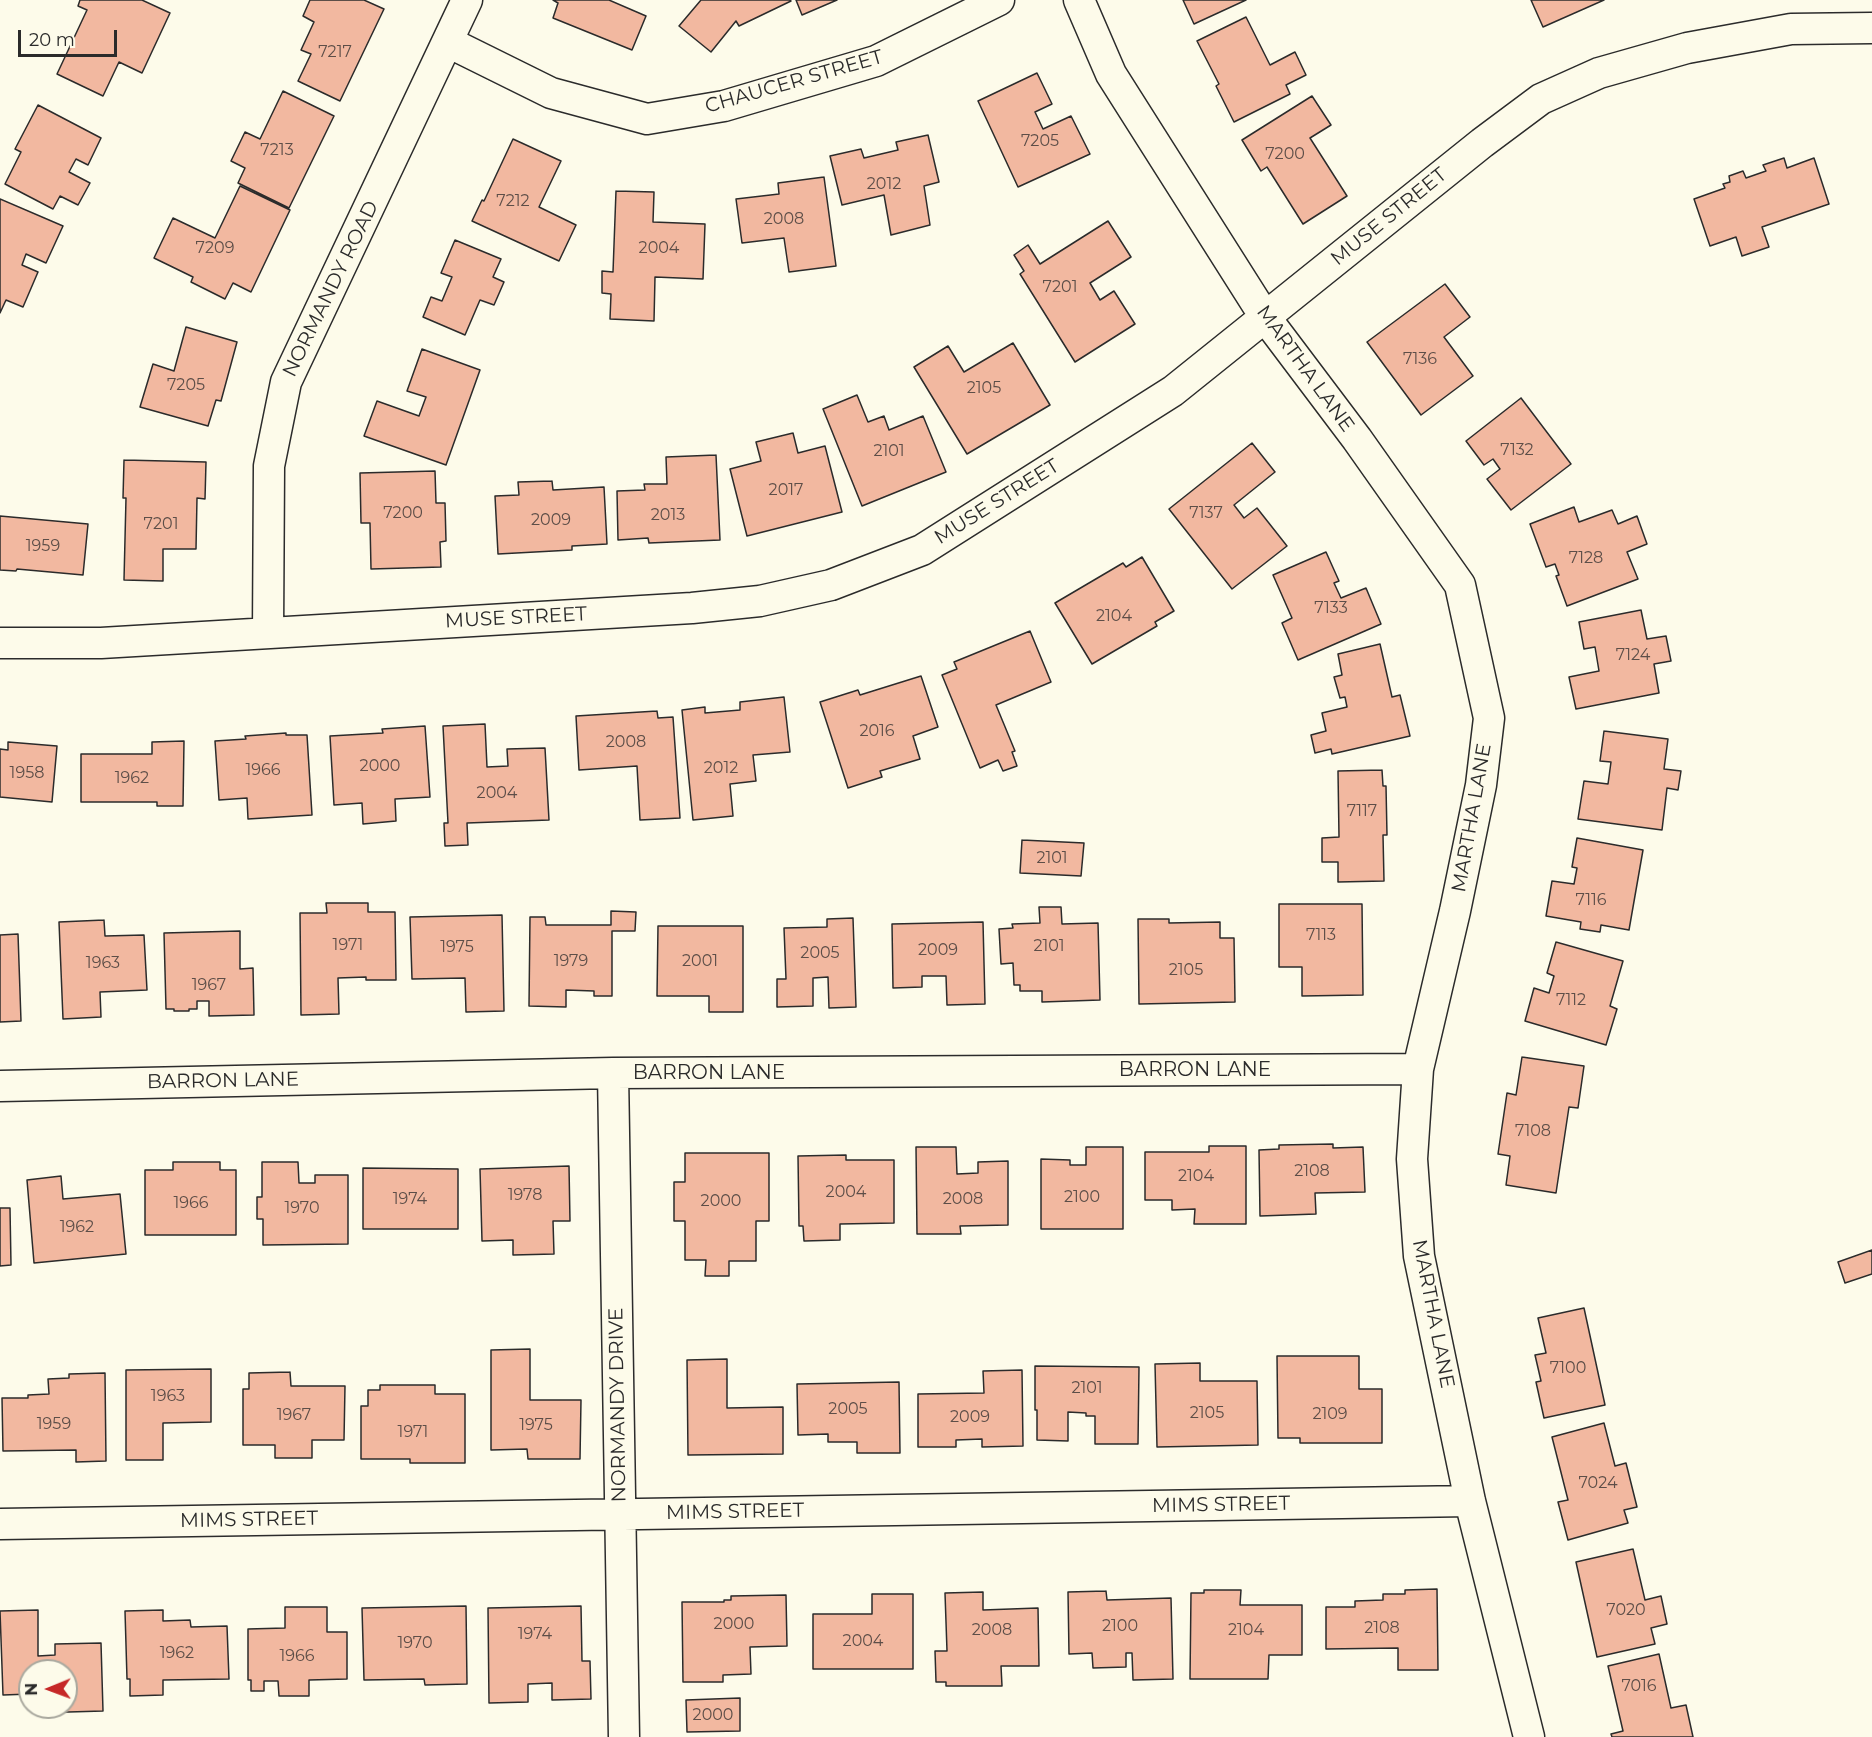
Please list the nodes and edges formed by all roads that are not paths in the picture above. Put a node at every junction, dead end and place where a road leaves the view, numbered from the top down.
1 (467, 0) edge
2 (999, 0) edge
3 (1079, 0) edge
4 (1872, 28) edge
5 (448, 42) junction
6 (1265, 317) junction
7 (268, 633) junction
8 (0, 643) edge
9 (1418, 1069) junction
10 (613, 1073) junction
11 (0, 1086) edge
12 (1470, 1501) junction
13 (620, 1514) junction
14 (0, 1524) edge
15 (624, 1737) edge
16 (1529, 1737) edge

1 - 5 street, NORMANDY ROAD
2 - 5 street, CHAUCER STREET
3 - 6 street, MARTHA LANE
4 - 6 street, MUSE STREET
5 - 7 street, NORMANDY ROAD
6 - 7 street, MUSE STREET
6 - 9 street, MARTHA LANE
7 - 8 street, MUSE STREET
9 - 10 street, BARRON LANE
9 - 12 street, MARTHA LANE
10 - 11 street, BARRON LANE
10 - 13 street, NORMANDY DRIVE
12 - 13 street, MIMS STREET
12 - 16 street, MARTHA LANE
13 - 14 street, MIMS STREET
13 - 15 street, NORMANDY DRIVE

